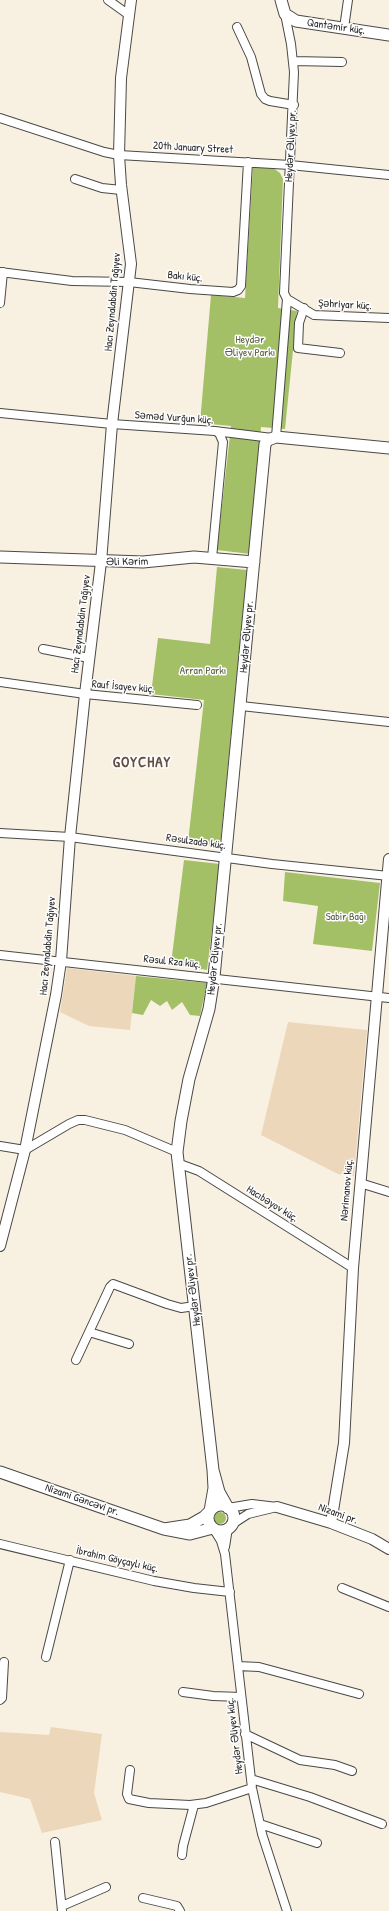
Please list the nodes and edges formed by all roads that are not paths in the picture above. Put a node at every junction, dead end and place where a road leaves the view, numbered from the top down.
1 (108, 0) edge
2 (131, 0) edge
3 (281, 0) edge
4 (348, 0) edge
5 (285, 14) junction
6 (128, 15) junction
7 (237, 27) dead end
8 (344, 28) junction
9 (389, 35) edge
10 (294, 61) junction
11 (342, 62) dead end
12 (294, 105) junction
13 (0, 118) edge
14 (119, 155) junction
15 (248, 162) junction
16 (290, 165) junction
17 (389, 174) edge
18 (75, 180) dead end
19 (121, 190) junction
20 (1, 272) edge
21 (129, 282) junction
22 (286, 296) junction
23 (0, 302) edge
24 (304, 308) junction
25 (389, 318) edge
26 (340, 352) dead end
27 (0, 414) edge
28 (112, 424) junction
29 (215, 431) junction
30 (271, 440) junction
31 (389, 448) edge
32 (0, 558) edge
33 (212, 558) junction
34 (101, 562) junction
35 (254, 562) junction
36 (43, 648) dead end
37 (89, 658) junction
38 (0, 682) edge
39 (85, 694) junction
40 (197, 705) dead end
41 (240, 706) junction
42 (389, 722) edge
43 (0, 833) edge
44 (70, 837) junction
45 (225, 858) junction
46 (389, 859) edge
47 (388, 876) edge
48 (0, 955) edge
49 (60, 961) junction
50 (214, 977) junction
51 (377, 995) junction
52 (389, 998) edge
53 (0, 1146) edge
54 (24, 1150) junction
55 (177, 1158) junction
56 (360, 1183) junction
57 (389, 1192) edge
58 (0, 1246) edge
59 (353, 1268) junction
60 (195, 1306) junction
61 (89, 1332) junction
62 (129, 1344) dead end
63 (76, 1360) dead end
64 (213, 1470) junction
65 (0, 1472) edge
66 (277, 1507) junction
67 (228, 1508) junction
68 (210, 1511) junction
69 (331, 1522) junction
70 (230, 1526) junction
71 (213, 1528) junction
72 (164, 1529) junction
73 (0, 1544) edge
74 (389, 1549) edge
75 (225, 1554) junction
76 (70, 1560) junction
77 (342, 1588) dead end
78 (230, 1592) junction
79 (389, 1607) edge
80 (46, 1657) dead end
81 (4, 1662) dead end
82 (238, 1666) junction
83 (183, 1692) dead end
84 (359, 1694) dead end
85 (241, 1697) junction
86 (0, 1700) edge
87 (245, 1734) junction
88 (130, 1770) dead end
89 (352, 1771) dead end
90 (251, 1779) junction
91 (252, 1788) junction
92 (194, 1805) junction
93 (260, 1824) junction
94 (382, 1824) dead end
95 (55, 1842) dead end
96 (317, 1843) dead end
97 (182, 1856) dead end
98 (106, 1887) dead end
99 (143, 1898) dead end
100 (62, 1908) edge
101 (180, 1911) edge
102 (287, 1911) edge

1 - 6 street
2 - 6 street, Hacı Zeynalabdin Tağıyev
3 - 5 main road, Heydər Əliyev pr.
4 - 8 street
5 - 8 main road, Qantəmir küç.
5 - 10 street, Heydər Əliyev pr.
6 - 14 street, Hacı Zeynalabdin Tağıyev
7 - 12 street
8 - 9 main road, Qantəmir küç.
10 - 11 street
10 - 12 street, Heydər Əliyev pr.
12 - 16 street, Heydər Əliyev pr.
13 - 14 street, 20th January Street
14 - 15 street, 20th January Street
14 - 19 street, Hacı Zeynalabdin Tağıyev
15 - 16 street, 20th January Street
15 - 21 street, Bakı küç.
16 - 17 street, 20th January Street
16 - 22 street, Heydər Əliyev pr.
18 - 19 street
19 - 21 street, Hacı Zeynalabdin Tağıyev
20 - 21 street, Bakı küç.
20 - 23 street
21 - 28 street, Hacı Zeynalabdin Tağıyev
22 - 24 street, Şəhriyar küç.
22 - 30 street, Heydər Əliyev pr.
24 - 25 street, Şəhriyar küç.
24 - 26 street
27 - 28 street, Səməd Vurğun küç.
28 - 29 street, Səməd Vurğun küç.
28 - 34 street, Hacı Zeynalabdin Tağıyev
29 - 30 street
29 - 33 street, Səməd Vurğun küç.
30 - 31 main road
30 - 35 main road, Heydər Əliyev pr.
32 - 34 main road, Əli Kərim
33 - 34 main road, Əli Kərim
33 - 35 main road, Əli Kərim
34 - 37 street, Hacı Zeynalabdin Tağıyev
35 - 41 main road, Heydər Əliyev pr.
36 - 37 street
37 - 39 street, Hacı Zeynalabdin Tağıyev
38 - 39 street, Rauf İsayev küç.
39 - 40 street, Rauf İsayev küç.
39 - 44 street, Hacı Zeynalabdin Tağıyev
41 - 42 street
41 - 45 main road, Heydər Əliyev pr.
43 - 44 street, Rəsulzadə küç.
44 - 45 street, Rəsulzadə küç.
44 - 49 street, Hacı Zeynalabdin Tağıyev
45 - 47 street, Rəsulzadə küç.
45 - 50 main road, Heydər Əliyev pr.
46 - 47 street, Nərimanov küç.
47 - 51 street, Nərimanov küç.
48 - 49 street, Rəsul Rza küç.
49 - 50 street, Rəsul Rza küç.
49 - 54 street, Hacı Zeynalabdin Tağıyev
50 - 51 street, Rəsul Rza küç.
50 - 55 main road, Heydər Əliyev pr.
51 - 52 street, Rəsul Rza küç.
51 - 56 street, Nərimanov küç.
53 - 54 street
54 - 55 street, Hacıbəyov küç.
54 - 58 street, Hacı Zeynalabdin Tağıyev
55 - 59 street, Hacıbəyov küç.
55 - 60 main road, Heydər Əliyev pr.
56 - 57 street
56 - 59 street, Nərimanov küç.
59 - 69 street, Nərimanov küç.
60 - 61 street
60 - 64 main road, Heydər Əliyev pr.
61 - 62 street
61 - 63 street
64 - 67 main road
64 - 68 main road
65 - 72 main road, Nizami Gəncəvi pr.
66 - 67 street
66 - 69 street, Nizami pr.
66 - 70 street
67 - 68 main road
67 - 70 main road
68 - 71 main road
68 - 72 main road
69 - 74 street, Nizami pr.
70 - 71 main road
70 - 75 street
71 - 72 main road, Nizami Gəncəvi pr.
71 - 75 street
73 - 76 street, İbrahim Göyçaylı küç.
75 - 78 street, Heydər Əliyev küç.
76 - 78 street, İbrahim Göyçaylı küç.
76 - 80 street
77 - 79 street
78 - 82 street, Heydər Əliyev küç.
81 - 86 street
82 - 84 street
82 - 85 street, Heydər Əliyev küç.
83 - 85 street
85 - 87 street, Heydər Əliyev küç.
87 - 89 street
87 - 90 street, Heydər Əliyev küç.
88 - 92 street
90 - 91 street, Heydər Əliyev küç.
90 - 94 street
91 - 92 street
91 - 93 street, Heydər Əliyev küç.
92 - 97 street
93 - 96 street
93 - 102 street, Heydər Əliyev küç.
95 - 100 street
98 - 100 street
99 - 101 street

